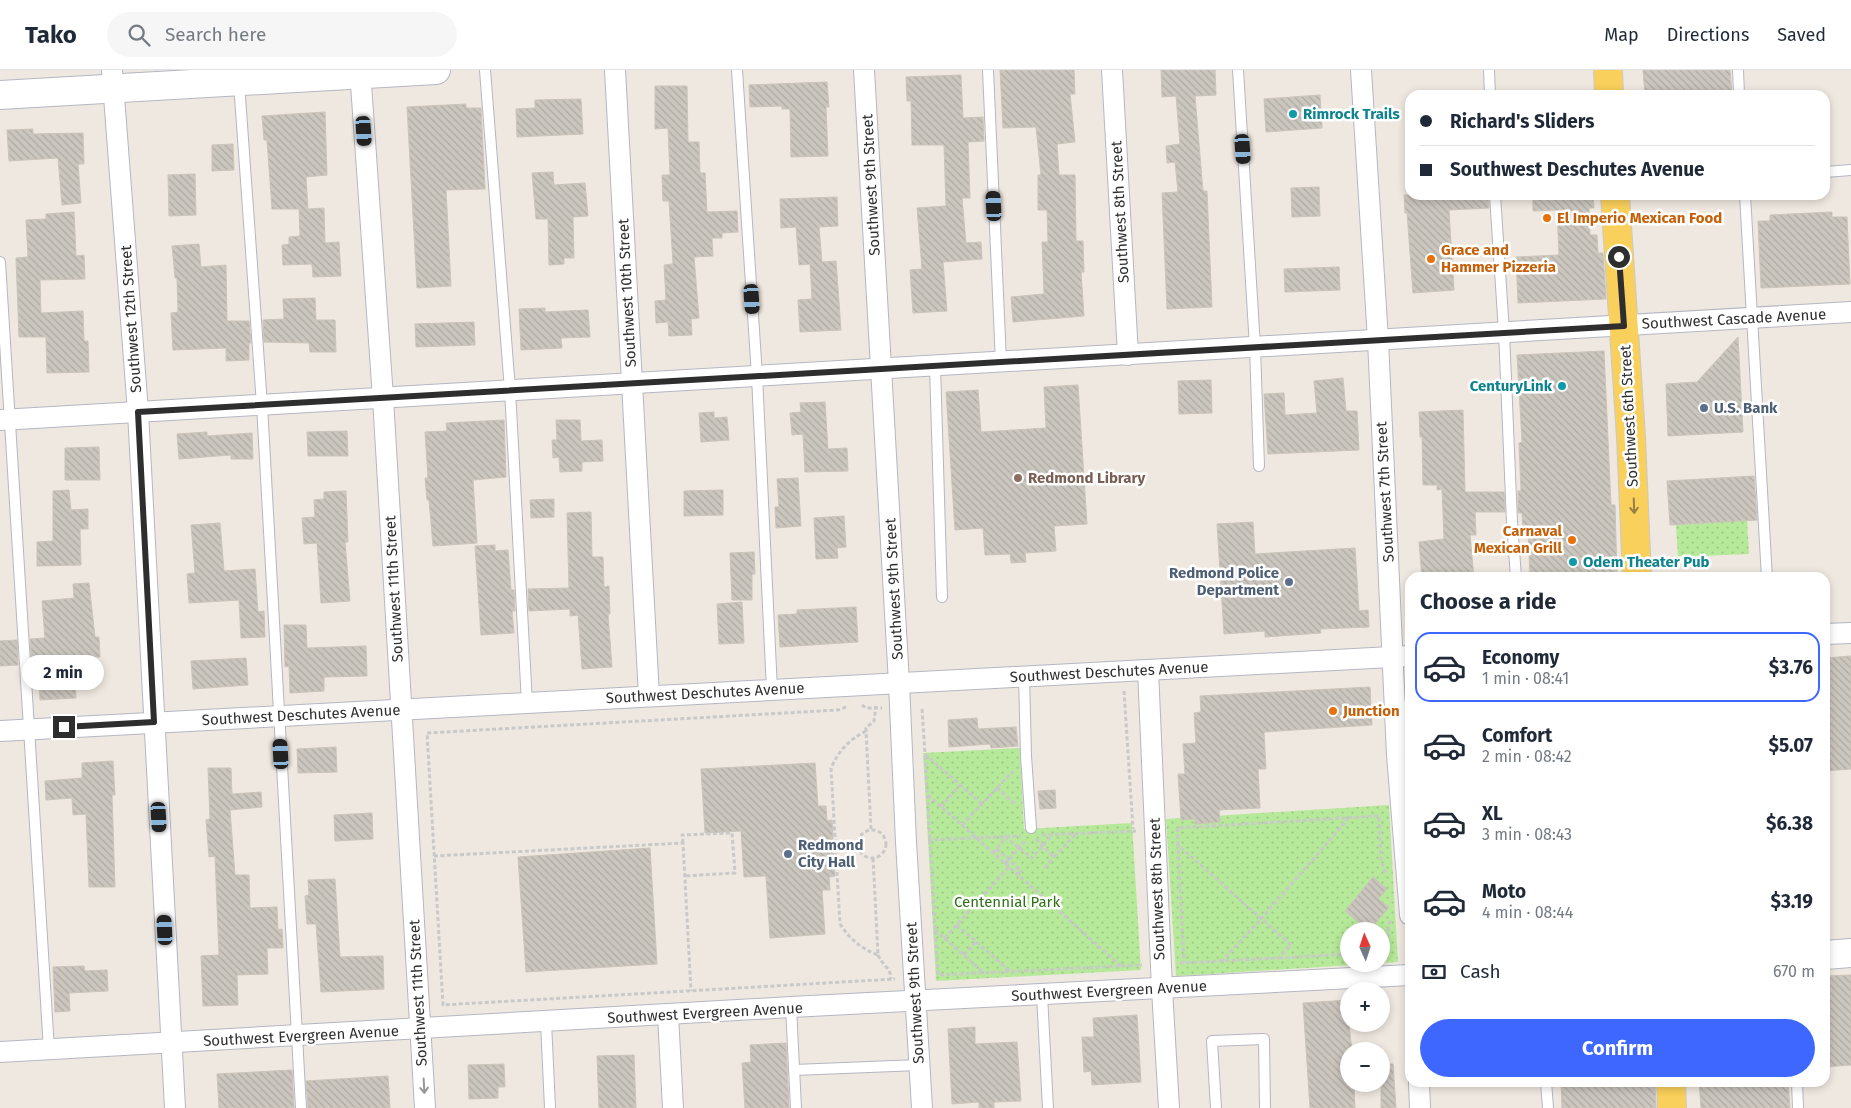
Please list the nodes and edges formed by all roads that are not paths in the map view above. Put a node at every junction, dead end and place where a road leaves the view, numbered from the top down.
1 (436, 70) edge
2 (485, 70) edge
3 (615, 70) edge
4 (737, 70) edge
5 (864, 70) edge
6 (988, 70) edge
7 (1112, 70) edge
8 (1238, 70) edge
9 (1361, 70) edge
10 (1489, 70) edge
11 (1608, 70) edge
12 (1738, 70) edge
13 (360, 72) edge
14 (239, 76) edge
15 (113, 79) edge
16 (1490, 90) edge
17 (1609, 90) edge
18 (1739, 90) edge
19 (0, 95) edge
20 (1851, 170) edge
21 (1830, 172) edge
22 (1495, 200) edge
23 (1615, 200) edge
24 (1745, 200) edge
25 (0, 262) edge
26 (1851, 312) edge
27 (1752, 318) junction
28 (1624, 326) junction
29 (1504, 332) junction
30 (1378, 340) junction
31 (1256, 347) junction
32 (1128, 354) junction
33 (1001, 362) junction
34 (935, 366) junction
35 (882, 369) junction
36 (757, 376) junction
37 (631, 383) junction
38 (510, 390) junction
39 (383, 398) junction
40 (262, 405) junction
41 (138, 412) junction
42 (6, 420) edge
43 (1259, 466) dead end
44 (1516, 572) edge
45 (1637, 572) edge
46 (1767, 572) edge
47 (942, 597) dead end
48 (1851, 633) edge
49 (1830, 634) edge
50 (1401, 656) edge
51 (1148, 670) junction
52 (1024, 676) junction
53 (899, 683) junction
54 (772, 690) junction
55 (649, 696) junction
56 (527, 703) junction
57 (1402, 706) edge
58 (401, 709) junction
59 (279, 716) junction
60 (154, 722) junction
61 (28, 729) junction
62 (0, 731) edge
63 (1403, 755) edge
64 (1405, 801) edge
65 (1030, 832) road end
66 (1851, 953) edge
67 (1830, 954) edge
68 (1405, 975) edge
69 (1162, 989) junction
70 (1042, 995) junction
71 (916, 1001) junction
72 (791, 1007) junction
73 (668, 1015) junction
74 (546, 1022) junction
75 (421, 1029) junction
76 (298, 1036) junction
77 (171, 1044) junction
78 (49, 1050) junction
79 (0, 1052) edge
80 (919, 1065) junction
81 (794, 1070) junction
82 (1419, 1087) edge
83 (1546, 1087) edge
84 (1671, 1087) edge
85 (1797, 1087) edge
86 (175, 1108) edge
87 (301, 1108) edge
88 (425, 1108) edge
89 (550, 1108) edge
90 (673, 1108) edge
91 (796, 1108) edge
92 (922, 1108) edge
93 (1048, 1108) edge
94 (1169, 1108) edge
95 (1216, 1108) edge
96 (1265, 1108) edge
97 (1420, 1108) edge
98 (1548, 1108) edge
99 (1672, 1108) edge
100 (1798, 1108) edge

1 - 13 street
2 - 38 lane
3 - 37 street, Southwest 10th Street
4 - 36 lane
5 - 35 street, Southwest 9th Street
6 - 33 lane
7 - 32 street, Southwest 8th Street
8 - 31 lane
9 - 30 street, Southwest 7th Street
10 - 16 lane
11 - 17 main road
12 - 18 lane
13 - 14 street
13 - 39 street, Southwest 11th Street
14 - 15 street
14 - 40 lane
15 - 19 street
15 - 41 street, Southwest 12th Street
20 - 21 lane
22 - 29 lane
23 - 28 main road, Southwest 6th Street
24 - 27 lane
25 - 42 lane
26 - 27 street, Southwest Cascade Avenue
27 - 28 street, Southwest Cascade Avenue
27 - 46 lane
28 - 29 street, Southwest Cascade Avenue
28 -> 45 main road, Southwest 6th Street
29 - 30 street, Southwest Cascade Avenue
29 - 44 lane
30 - 31 street, Southwest Cascade Avenue
30 - 50 street, Southwest 7th Street
31 - 32 street, Southwest Cascade Avenue
31 - 43 lane
32 - 33 street, Southwest Cascade Avenue
33 - 34 street, Southwest Cascade Avenue
34 - 35 street, Southwest Cascade Avenue
34 - 47 lane
35 - 36 street, Southwest Cascade Avenue
35 - 53 street, Southwest 9th Street
36 - 37 street, Southwest Cascade Avenue
36 - 54 lane
37 - 38 street, Southwest Cascade Avenue
37 - 55 street, Southwest 10th Street
38 - 39 street, Southwest Cascade Avenue
38 - 56 lane
39 - 40 street, Southwest Cascade Avenue
39 - 58 street, Southwest 11th Street
40 - 41 street, Southwest Cascade Avenue
40 - 59 lane
41 - 42 street, Southwest Cascade Avenue
41 - 60 street, Southwest 12th Street
42 - 61 lane
48 - 49 street
50 - 51 street, Southwest Deschutes Avenue
50 - 57 street, Southwest 7th Street
51 - 52 street, Southwest Deschutes Avenue
51 - 69 street, Southwest 8th Street
52 - 53 street, Southwest Deschutes Avenue
52 - 65 lane
53 - 54 street, Southwest Deschutes Avenue
53 - 71 street, Southwest 9th Street
54 - 55 street, Southwest Deschutes Avenue
55 - 56 street, Southwest Deschutes Avenue
56 - 58 street, Southwest Deschutes Avenue
57 - 63 street, Southwest 7th Street
58 - 59 street, Southwest Deschutes Avenue
58 - 75 street, Southwest 11th Street
59 - 60 street, Southwest Deschutes Avenue
59 - 76 lane
60 - 61 street, Southwest Deschutes Avenue
60 - 77 street, Southwest 12th Street
61 - 62 street, Southwest Deschutes Avenue
61 - 78 lane
63 - 64 street, Southwest 7th Street
66 - 67 street
68 - 69 street, Southwest Evergreen Avenue
69 - 70 street, Southwest Evergreen Avenue
69 - 94 street, Southwest 8th Street
70 - 71 street, Southwest Evergreen Avenue
70 - 93 lane
71 - 72 street, Southwest Evergreen Avenue
71 - 80 street, Southwest 9th Street
72 - 73 street, Southwest Evergreen Avenue
72 - 81 lane
73 - 74 street, Southwest Evergreen Avenue
73 - 90 street
74 - 75 street, Southwest Evergreen Avenue
74 - 89 lane
75 - 76 street, Southwest Evergreen Avenue
75 -> 88 street, Southwest 11th Street
76 - 77 street, Southwest Evergreen Avenue
76 - 87 lane
77 - 78 street, Southwest Evergreen Avenue
77 - 86 street, Southwest 12th Street
78 - 79 street, Southwest Evergreen Avenue
80 - 81 lane
80 - 92 street, Southwest 9th Street
81 - 91 lane
82 - 97 street
83 - 98 lane
84 - 99 main road
85 - 100 lane
95 - 96 lane

